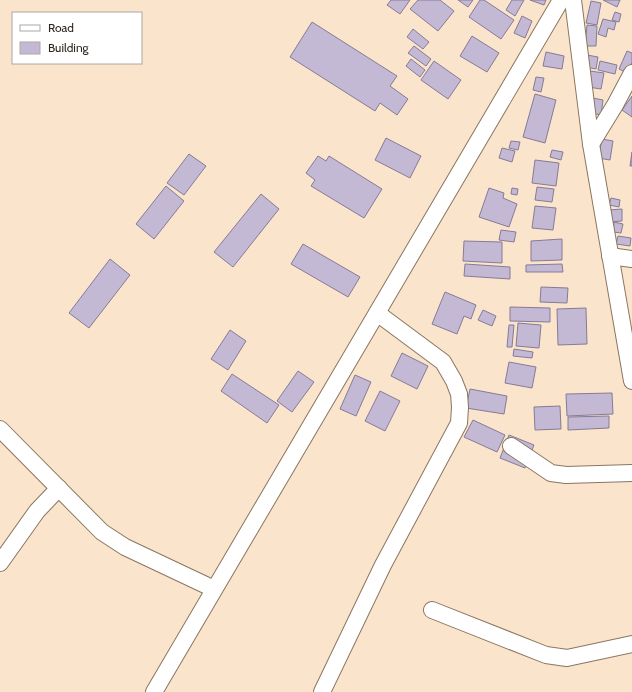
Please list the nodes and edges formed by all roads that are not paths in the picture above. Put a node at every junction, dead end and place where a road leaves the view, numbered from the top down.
1 (561, 0) edge
2 (573, 0) edge
3 (632, 73) edge
4 (591, 144) junction
5 (610, 256) junction
6 (632, 259) edge
7 (377, 313) junction
8 (632, 381) edge
9 (0, 429) edge
10 (511, 446) dead end
11 (632, 473) edge
12 (59, 488) junction
13 (0, 564) edge
14 (214, 589) junction
15 (432, 610) dead end
16 (632, 644) edge
17 (154, 692) edge
18 (322, 692) edge

1 - 7 street
2 - 4 street
3 - 4 street
4 - 5 street
5 - 6 street
5 - 8 street
7 - 14 street
7 - 18 street
9 - 12 street
10 - 11 street
12 - 13 street
12 - 14 street
14 - 17 street
15 - 16 street

